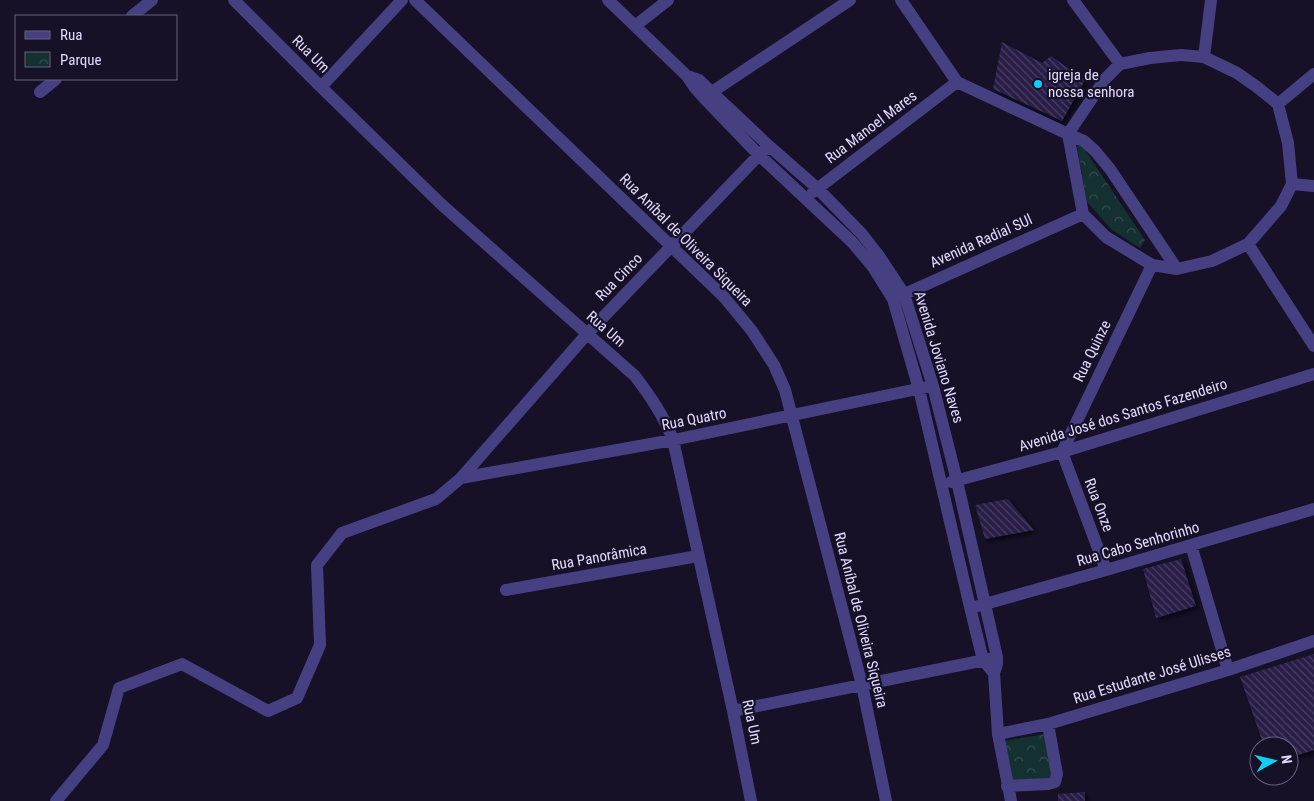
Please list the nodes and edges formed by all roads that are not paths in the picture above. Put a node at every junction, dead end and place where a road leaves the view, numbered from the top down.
1 (152, 0) edge
2 (234, 0) edge
3 (402, 0) edge
4 (415, 0) edge
5 (608, 0) edge
6 (668, 0) edge
7 (850, 0) edge
8 (901, 0) edge
9 (1073, 0) edge
10 (1211, 0) edge
11 (133, 15) edge
12 (635, 26) junction
13 (1204, 57) junction
14 (1120, 64) junction
15 (1314, 74) edge
16 (55, 80) edge
17 (957, 82) junction
18 (321, 86) junction
19 (40, 92) dead end
20 (708, 95) junction
21 (1278, 104) junction
22 (1068, 134) junction
23 (769, 146) junction
24 (759, 155) junction
25 (1292, 184) junction
26 (1314, 186) edge
27 (817, 188) junction
28 (806, 199) junction
29 (1083, 214) junction
30 (1248, 244) junction
31 (672, 246) junction
32 (1152, 265) junction
33 (1177, 268) junction
34 (899, 296) junction
35 (587, 334) junction
36 (1314, 346) edge
37 (1314, 374) edge
38 (933, 386) junction
39 (920, 388) junction
40 (792, 416) junction
41 (673, 440) junction
42 (1062, 452) junction
43 (461, 478) junction
44 (957, 481) junction
45 (941, 484) junction
46 (1314, 508) edge
47 (1191, 545) junction
48 (698, 556) junction
49 (1106, 570) junction
50 (506, 590) dead end
51 (985, 604) junction
52 (970, 607) junction
53 (1314, 641) edge
54 (996, 657) junction
55 (984, 660) junction
56 (1228, 670) junction
57 (994, 673) junction
58 (862, 685) junction
59 (733, 711) junction
60 (1048, 724) junction
61 (998, 734) junction
62 (1007, 786) junction
63 (56, 801) edge
64 (751, 801) edge
65 (886, 801) edge
66 (1010, 801) edge

1 - 11 street
2 - 18 street, Rua Um
3 - 18 street
4 - 31 street, Rua Aníbal de Oliveira Siqueira
5 - 12 street, Avenida Joviano Naves
6 - 12 street
7 - 20 street
8 - 17 street
9 - 14 street
10 - 13 street
12 - 20 street, Avenida Joviano Naves
13 - 14 street
13 - 21 street
14 - 22 street
15 - 21 street
16 - 19 street
17 - 22 street
17 - 27 street, Rua Manoel Mares
18 - 35 street, Rua Um
20 - 23 street, Avenida Joviano Naves
20 - 24 street, Avenida Joviano Naves
21 - 25 street
22 - 29 street
22 - 33 street
23 - 24 street, Rua Cinco
23 - 27 street, Avenida Joviano Naves
24 - 28 street, Avenida Joviano Naves
24 - 31 street, Rua Cinco
25 - 26 street
25 - 30 street
27 - 28 street, Rua Manoel Mares
27 - 34 street, Avenida Joviano Naves
28 - 34 street, Avenida Joviano Naves
29 - 32 street
29 - 34 street, Avenida Radial SUl
30 - 33 street
30 - 36 street
31 - 35 street, Rua Cinco
31 - 40 street, Rua Aníbal de Oliveira Siqueira
32 - 33 street
32 - 42 street, Rua Quinze
34 - 38 street, Avenida Joviano Naves
34 - 39 street, Avenida Joviano Naves
35 - 41 street, Rua Um
35 - 43 street, Rua Cinco
37 - 42 street, Avenida José dos Santos Fazendeiro
38 - 39 street, Rua Quatro
38 - 44 street, Avenida Joviano Naves
39 - 40 street, Rua Quatro
39 - 45 street, Avenida Joviano Naves
40 - 41 street, Rua Quatro
40 - 58 street, Rua Aníbal de Oliveira Siqueira
41 - 43 street, Rua Quatro
41 - 48 street, Rua Um
42 - 44 street, Avenida José dos Santos Fazendeiro
42 - 49 street, Rua Onze
43 - 63 street, Rua Cinco
44 - 45 street, Avenida José dos Santos Fazendeiro
44 - 51 street, Avenida Joviano Naves
45 - 52 street, Avenida Joviano Naves
46 - 47 street, Rua Cabo Senhorinho
47 - 49 street, Rua Cabo Senhorinho
47 - 56 street
48 - 50 street, Rua Panorâmica
48 - 59 street, Rua Um
49 - 51 street, Rua Cabo Senhorinho
51 - 52 street, Rua Cabo Senhorinho
51 - 54 street, Avenida Joviano Naves
52 - 55 street, Avenida Joviano Naves
53 - 56 street, Rua Estudante José Ulisses
54 - 55 street
54 - 57 street, Avenida Joviano Naves
55 - 57 street, Avenida Joviano Naves
55 - 58 street
56 - 60 street, Rua Estudante José Ulisses
57 - 61 street, Avenida Joviano Naves
58 - 59 street
58 - 65 street, Rua Aníbal de Oliveira Siqueira
59 - 64 street, Rua Um
60 - 61 street, Rua Estudante José Ulisses
60 - 62 street
61 - 62 street, Avenida Joviano Naves
62 - 66 street, Avenida Joviano Naves

